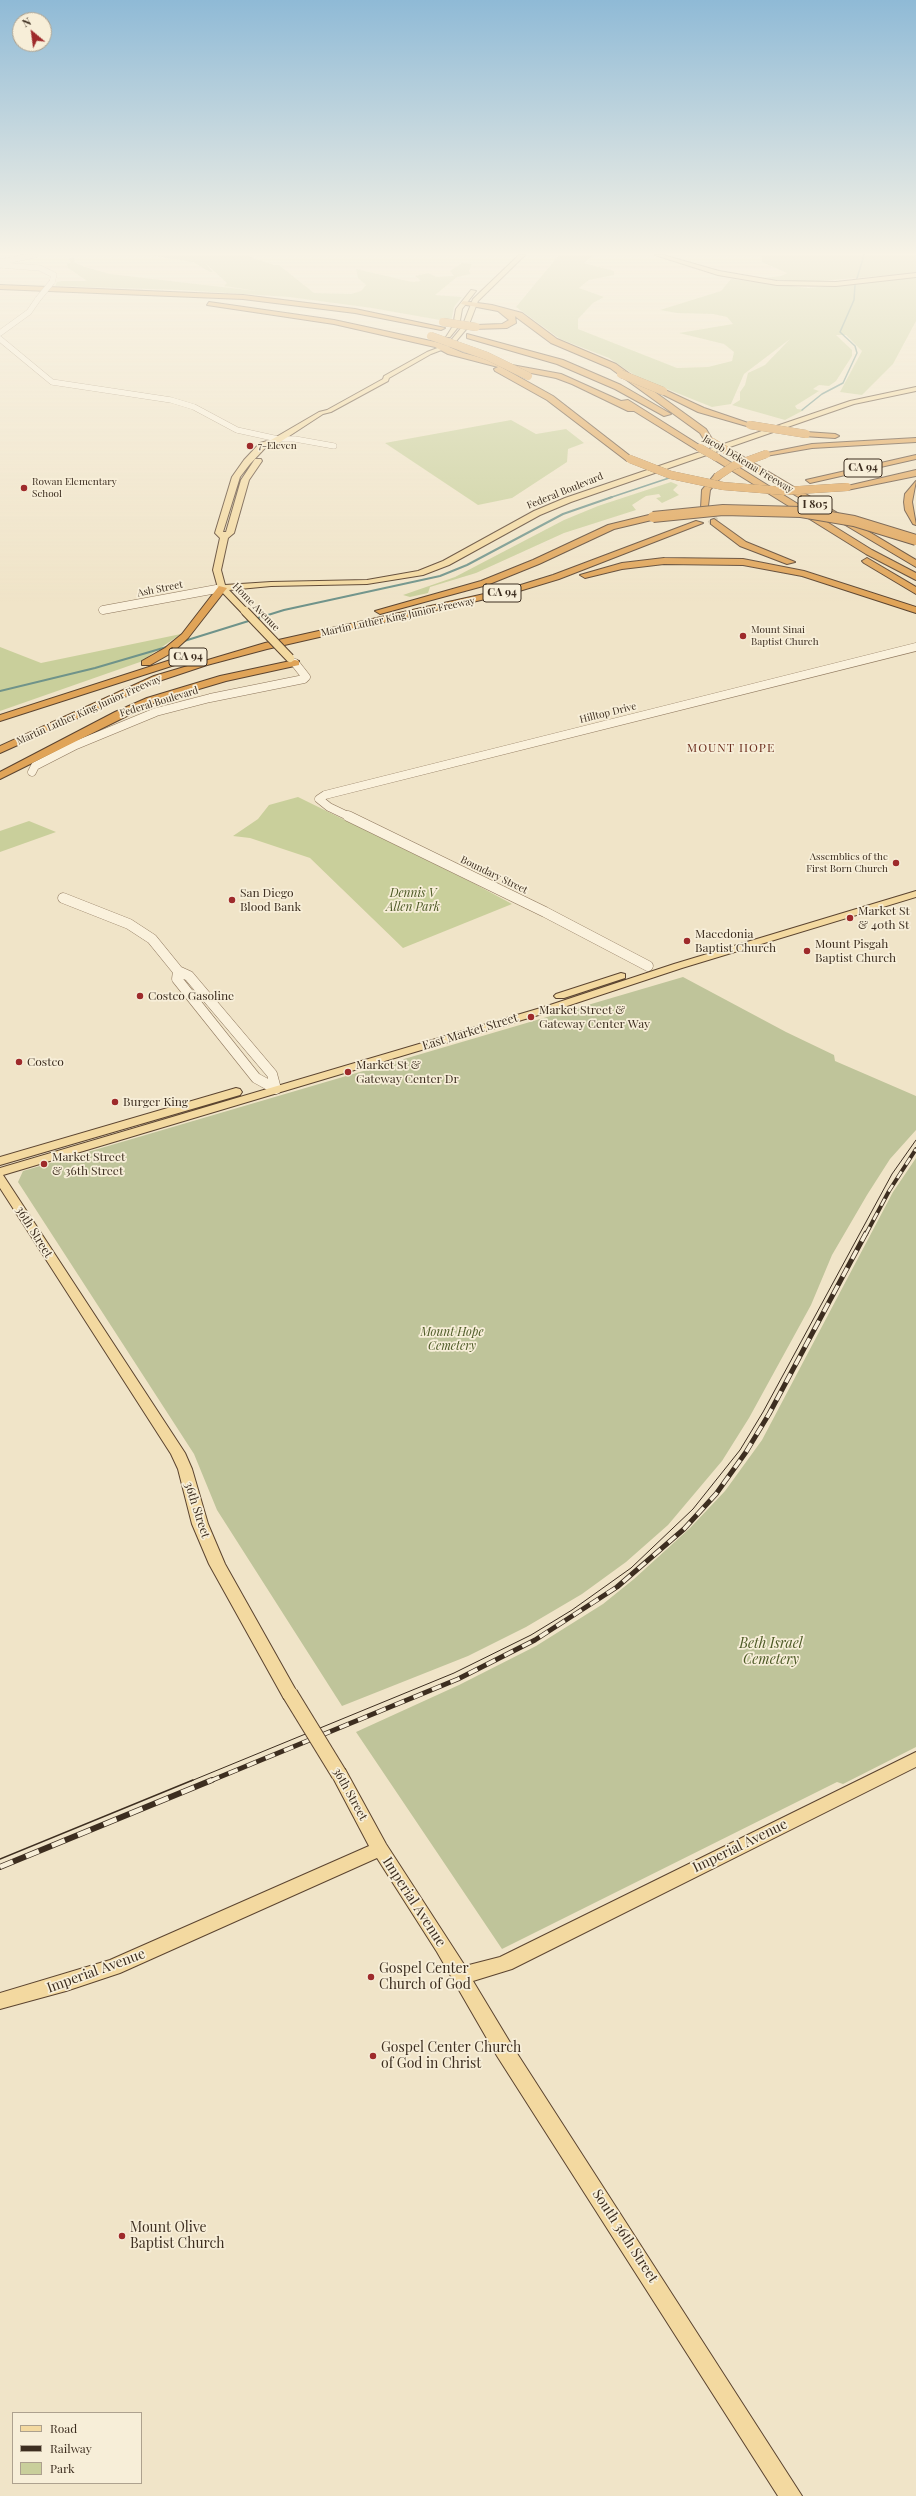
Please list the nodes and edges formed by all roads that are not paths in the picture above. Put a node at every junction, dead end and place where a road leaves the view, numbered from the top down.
1 (39, 371) edge
2 (397, 371) edge
3 (502, 371) edge
4 (519, 371) edge
5 (532, 371) edge
6 (562, 371) edge
7 (583, 371) edge
8 (614, 371) edge
9 (622, 371) edge
10 (916, 389) edge
11 (662, 425) junction
12 (916, 438) edge
13 (289, 439) junction
14 (276, 440) junction
15 (710, 441) junction
16 (613, 447) junction
17 (916, 457) edge
18 (916, 464) edge
19 (916, 473) edge
20 (916, 484) edge
21 (746, 496) dead end
22 (733, 501) dead end
23 (704, 506) dead end
24 (817, 520) junction
25 (714, 522) tunnel mouth
26 (916, 522) edge
27 (916, 540) edge
28 (916, 563) edge
29 (560, 565) dead end
30 (548, 569) dead end
31 (916, 577) edge
32 (222, 588) junction
33 (916, 591) edge
34 (916, 609) edge
35 (103, 610) dead end
36 (380, 611) junction
37 (297, 639) junction
38 (916, 647) edge
39 (293, 660) junction
40 (304, 679) joint
41 (119, 714) junction
42 (0, 717) edge
43 (49, 728) junction
44 (0, 750) edge
45 (0, 754) edge
46 (0, 766) edge
47 (32, 772) dead end
48 (0, 776) edge
49 (329, 806) joint
50 (916, 885) edge
51 (916, 894) edge
52 (63, 898) dead end
53 (648, 966) junction
54 (178, 971) junction
55 (564, 1004) junction
56 (272, 1084) junction
57 (0, 1161) edge
58 (0, 1172) edge
59 (0, 1178) edge
60 (916, 1759) edge
61 (380, 1849) junction
62 (460, 1975) junction
63 (0, 2001) edge
64 (791, 2496) edge

1 - 14 street
2 - 14 main road, Home Avenue
3 - 16 highway
4 - 16 highway, bridge
5 - 11 highway
6 - 11 highway, Jacob Dekema Freeway / I 805
7 - 15 highway, Jacob Dekema Freeway / I 805
8 - 12 highway, bridge
9 - 15 highway
10 - 32 main road, Federal Boulevard
11 - 24 highway, Jacob Dekema Freeway / I 805, bridge
12 - 23 highway, bridge
13 - 13 street
13 - 14 street
14 - 32 main road, Home Avenue
15 - 28 highway, Jacob Dekema Freeway / I 805, bridge
16 - 19 highway, bridge
17 - 21 highway, CA 94, bridge
18 - 37 highway, Martin Luther King Junior Freeway / CA 94, bridge
20 - 26 highway
22 - 29 highway, bridge
24 - 31 highway, Jacob Dekema Freeway / I 805
24 - 33 highway
25 - 34 highway
27 - 36 highway, bridge
30 - 36 highway, Martin Luther King Junior Freeway / CA 94
32 - 35 street, Ash Street
32 - 39 main road, Home Avenue, bridge
32 - 42 highway
34 - 37 highway
36 - 42 highway, Martin Luther King Junior Freeway / CA 94
37 - 43 highway, Martin Luther King Junior Freeway / CA 94
38 - 49 street, Hilltop Drive
39 - 40 street, Home Avenue
39 - 41 highway
40 - 47 street, Federal Boulevard
41 - 46 highway
41 - 48 highway
43 - 44 highway, Martin Luther King Junior Freeway / CA 94
43 - 45 highway
49 - 53 street, Boundary Street
50 - 53 main road, East Market Street
51 - 55 main road, East Market Street
52 - 54 street
53 - 55 main road
53 - 56 main road, East Market Street
54 - 56 street
54 - 56 street
55 - 56 main road, East Market Street
56 - 57 main road, East Market Street
56 - 58 main road, East Market Street
59 - 61 main road, 36th Street, bridge
60 - 62 main road, Imperial Avenue
61 - 62 main road, Imperial Avenue
61 - 63 main road, Imperial Avenue
62 - 64 main road, South 36th Street

